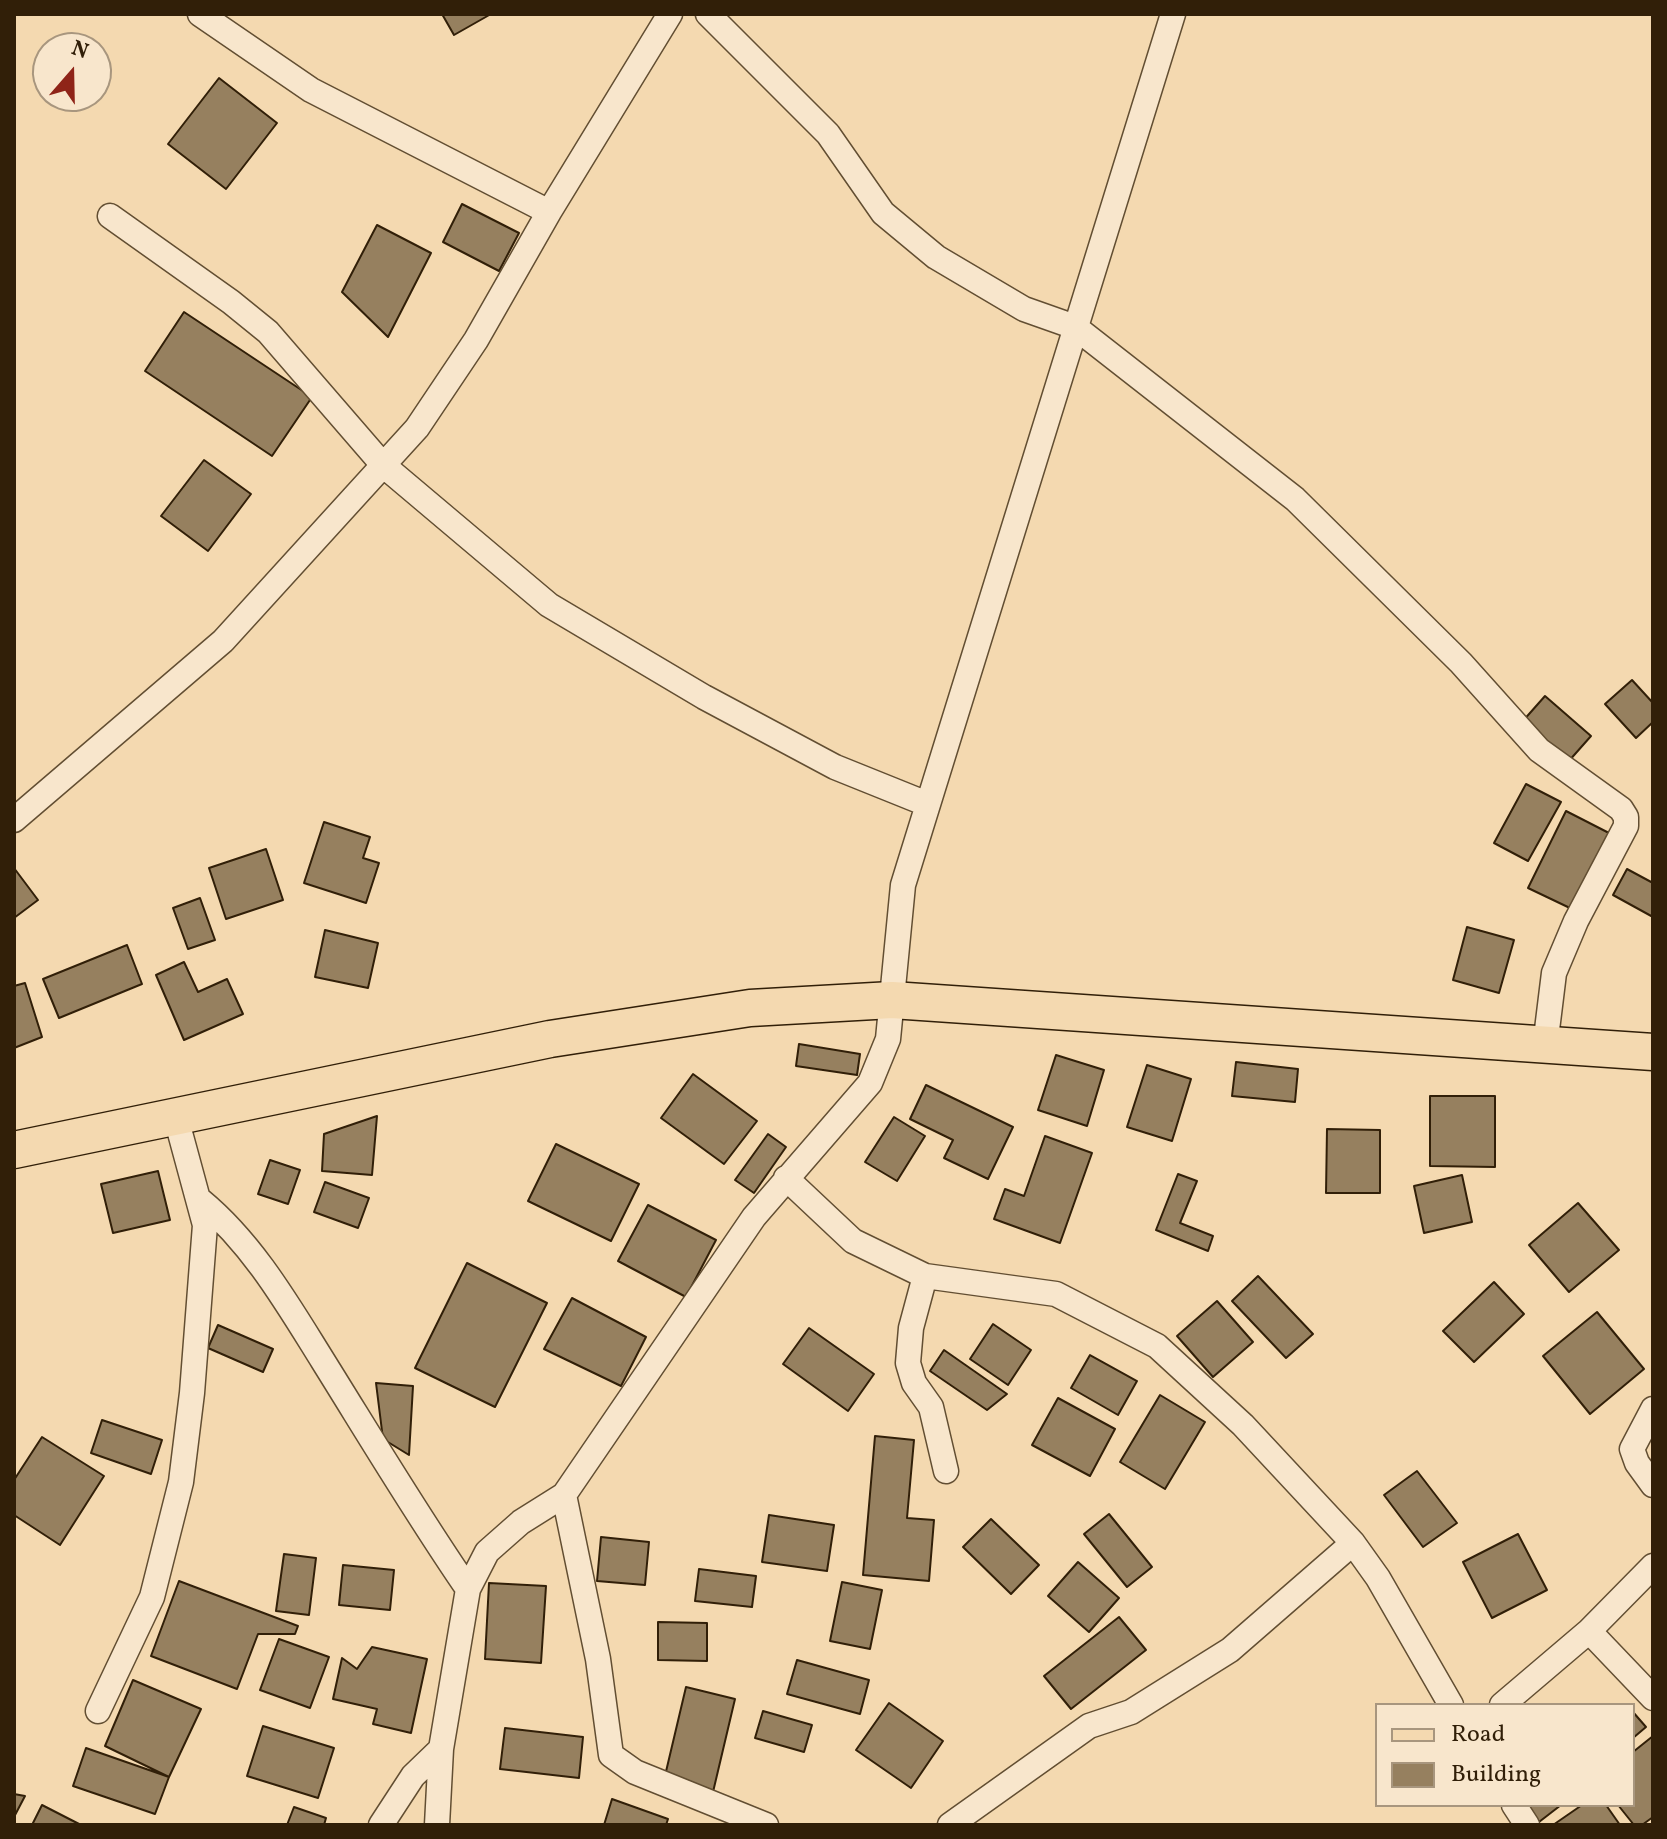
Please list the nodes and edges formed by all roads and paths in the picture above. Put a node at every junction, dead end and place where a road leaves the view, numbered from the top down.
1 (200, 14) edge
2 (670, 14) edge
3 (708, 14) edge
4 (1173, 14) edge
5 (549, 212) junction
6 (110, 216) dead end
7 (1075, 327) junction
8 (383, 465) junction
9 (927, 804) junction
10 (17, 810) edge
11 (892, 1000) junction
12 (1545, 1046) junction
13 (1653, 1052) edge
14 (176, 1118) junction
15 (14, 1150) edge
16 (786, 1178) junction
17 (201, 1201) junction
18 (925, 1276) junction
19 (1653, 1409) edge
20 (946, 1471) dead end
21 (1653, 1485) edge
22 (564, 1495) junction
23 (1353, 1543) junction
24 (1653, 1566) edge
25 (468, 1589) junction
26 (1589, 1631) junction
27 (1653, 1698) edge
28 (1450, 1703) edge
29 (1504, 1703) edge
30 (98, 1711) dead end
31 (441, 1749) junction
32 (1515, 1807) edge
33 (381, 1825) edge
34 (437, 1825) edge
35 (766, 1825) edge
36 (950, 1825) edge
37 (1527, 1825) edge

1 - 5 street
2 - 5 street
3 - 7 street
4 - 7 street
5 - 8 street
6 - 8 street
7 - 9 street
7 - 12 street
8 - 9 street
8 - 10 street
9 - 11 street
11 - 12 main road
11 - 14 main road
11 - 16 street
12 - 13 main road
14 - 15 main road
14 - 17 street
16 - 18 street
16 - 22 street
17 - 25 street
17 - 30 street
18 - 20 street
18 - 23 street
19 - 21 street
22 - 25 street
22 - 35 street
23 - 28 street
23 - 36 street
24 - 26 street
25 - 31 street
26 - 27 street
26 - 29 street
31 - 33 street
31 - 34 street
32 - 37 street

